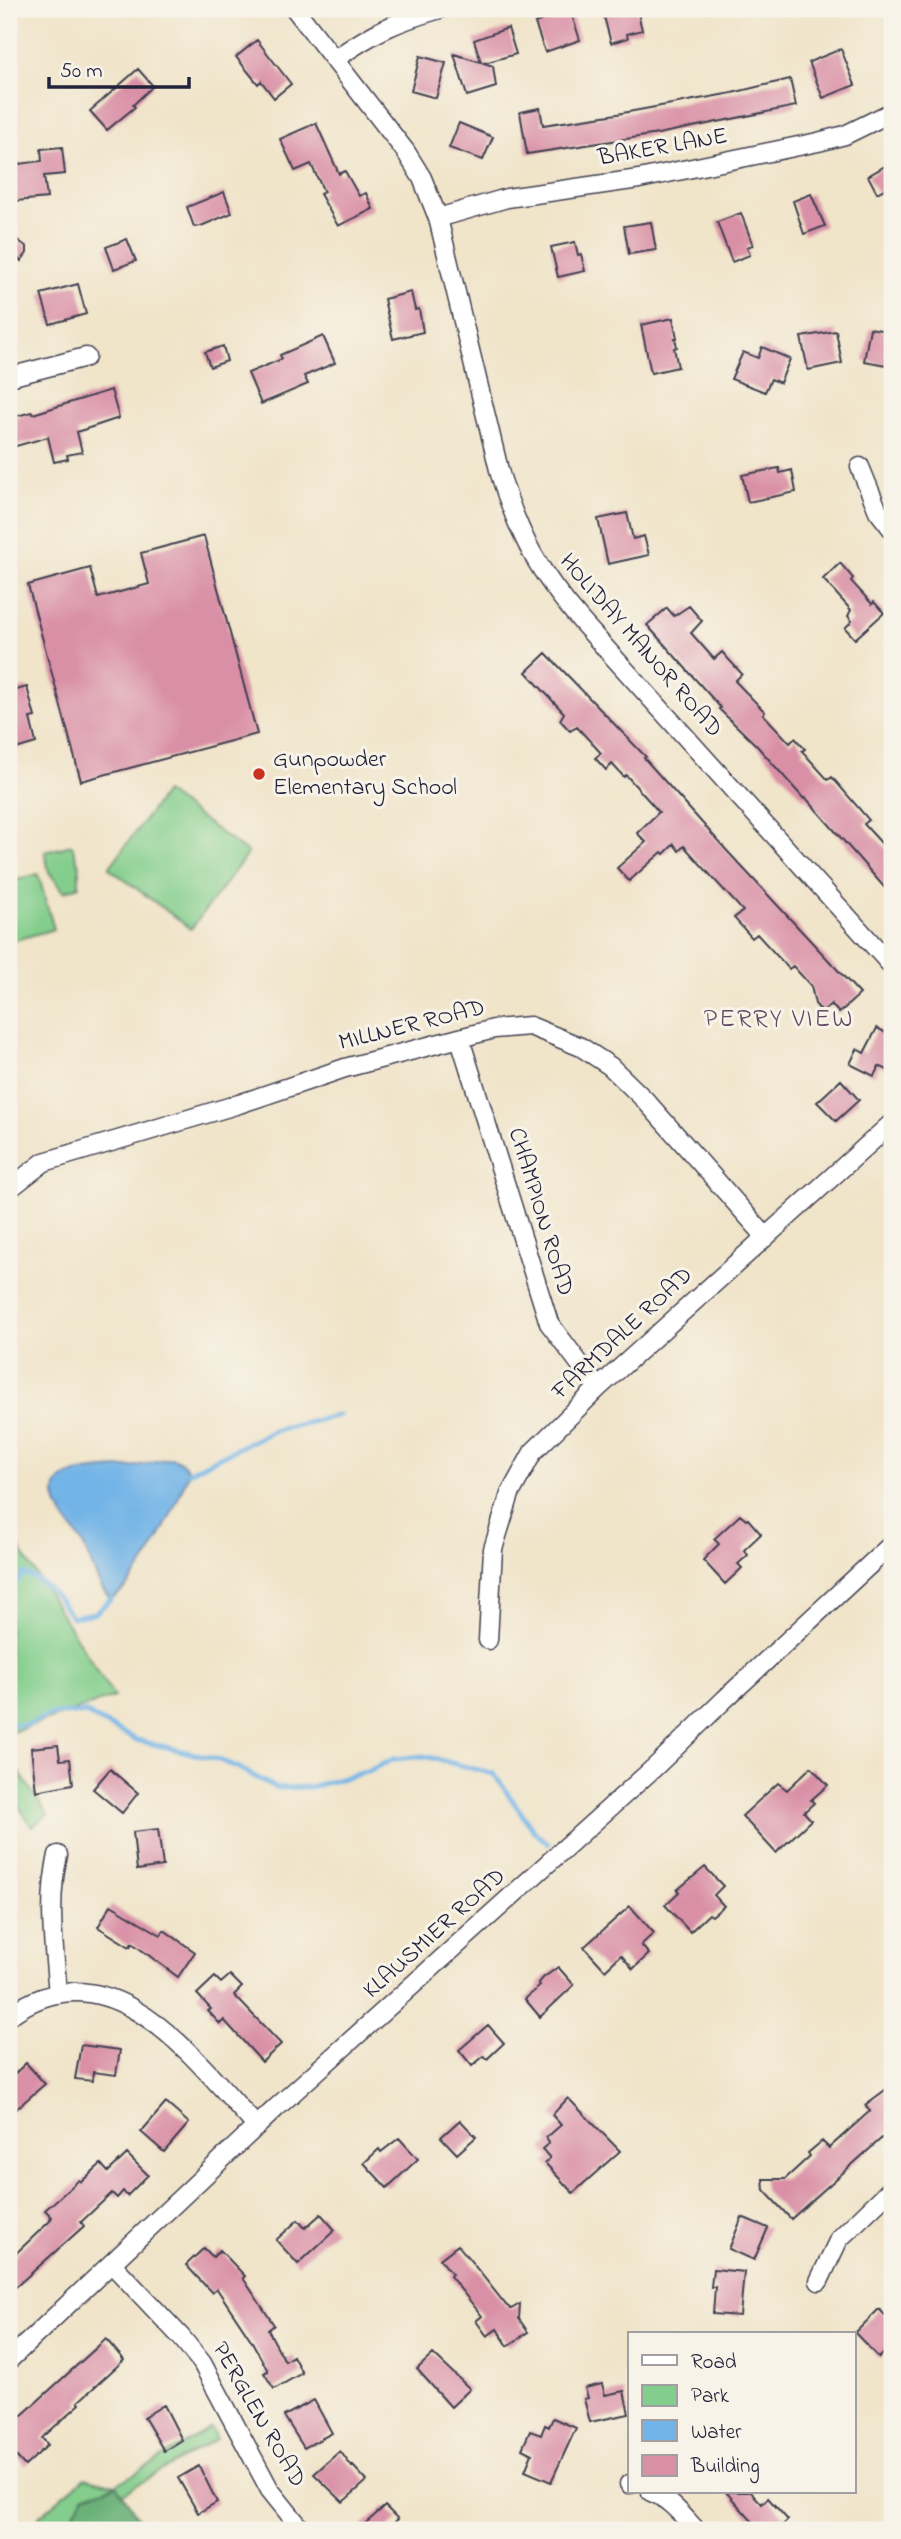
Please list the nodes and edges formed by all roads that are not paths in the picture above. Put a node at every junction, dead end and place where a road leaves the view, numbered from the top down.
1 (295, 9) edge
2 (440, 9) edge
3 (335, 59) junction
4 (892, 112) edge
5 (438, 218) junction
6 (86, 357) dead end
7 (9, 377) edge
8 (860, 467) dead end
9 (892, 529) edge
10 (892, 966) edge
11 (460, 1039) junction
12 (892, 1123) edge
13 (9, 1189) edge
14 (766, 1237) junction
15 (598, 1388) junction
16 (892, 1544) edge
17 (488, 1640) dead end
18 (58, 1855) dead end
19 (58, 1994) junction
20 (9, 2016) edge
21 (257, 2127) junction
22 (892, 2188) edge
23 (112, 2264) junction
24 (819, 2281) dead end
25 (9, 2360) edge
26 (657, 2494) edge
27 (302, 2530) edge
28 (696, 2530) edge

1 - 3 street, HOLIDAY MANOR ROAD
2 - 3 street
3 - 5 street, HOLIDAY MANOR ROAD
4 - 5 street, BAKER LANE
5 - 10 street, HOLIDAY MANOR ROAD
6 - 7 street
8 - 9 street
11 - 13 street, MILLNER ROAD
11 - 14 street, MILLNER ROAD
11 - 15 street, CHAMPION ROAD
12 - 14 street, FARMDALE ROAD
14 - 15 street, FARMDALE ROAD
15 - 17 street, FARMDALE ROAD
16 - 21 street, KLAUSMIER ROAD
18 - 19 street
19 - 20 street
19 - 21 street
21 - 23 street, KLAUSMIER ROAD
22 - 24 street
23 - 25 street, KLAUSMIER ROAD
23 - 27 street, PERGLEN ROAD
26 - 28 street

